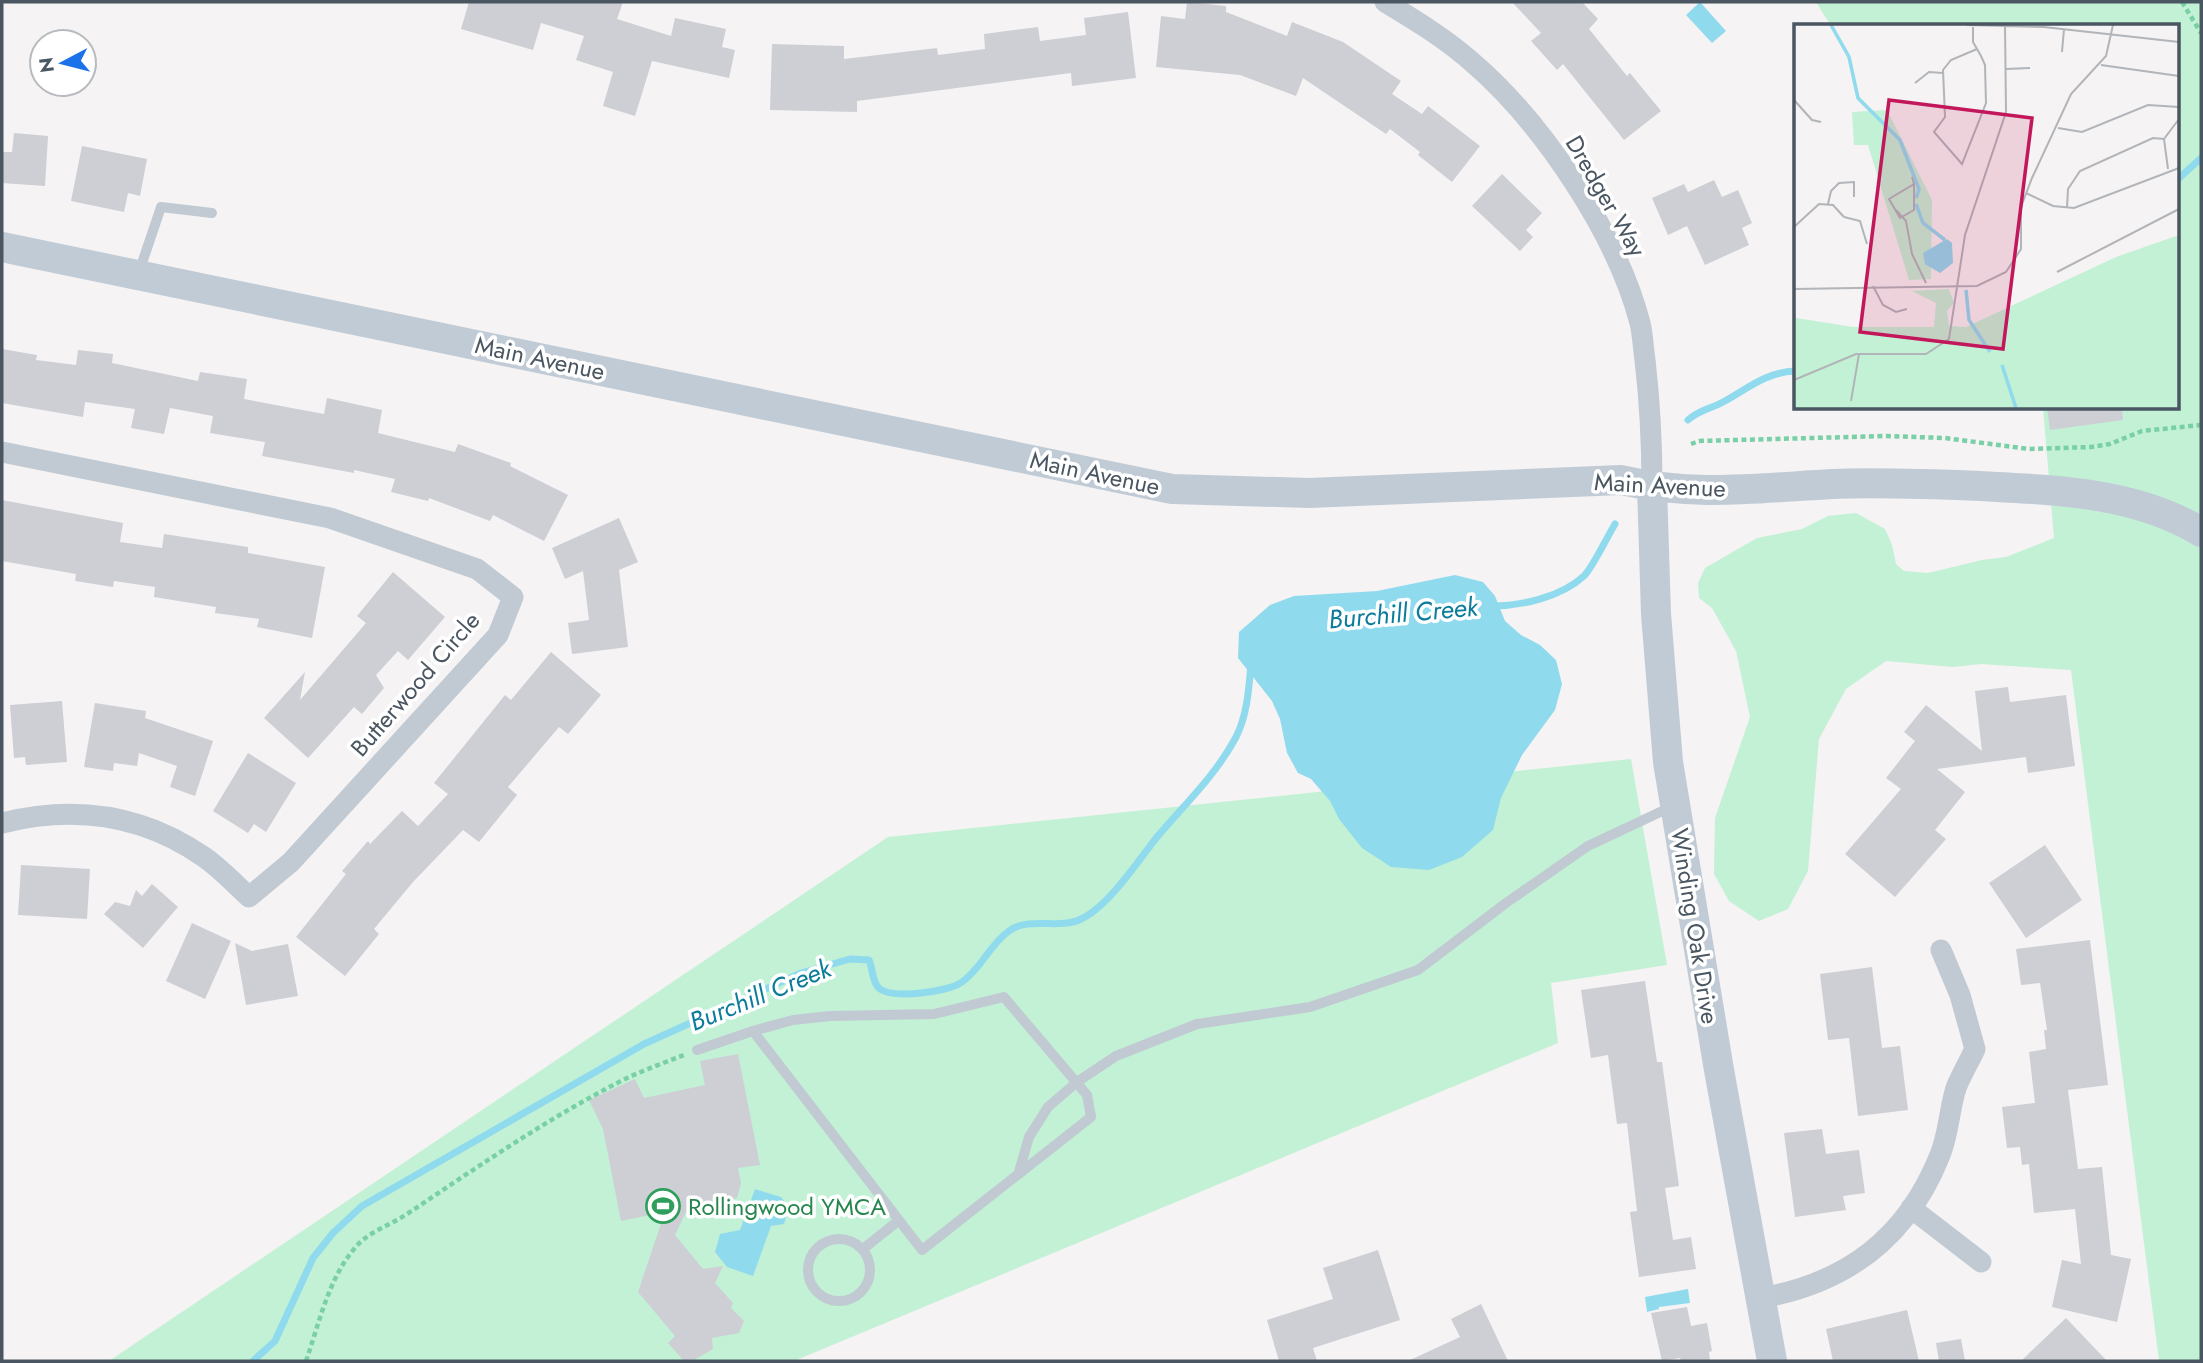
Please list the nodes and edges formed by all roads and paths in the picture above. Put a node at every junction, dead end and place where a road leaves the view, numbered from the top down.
1 (1385, 2) edge
2 (2182, 2) edge
3 (2201, 33) edge
4 (212, 213) dead end
5 (2, 247) edge
6 (138, 274) junction
7 (2201, 425) edge
8 (1691, 444) dead end
9 (2, 452) edge
10 (1652, 487) junction
11 (2201, 532) edge
12 (1675, 804) junction
13 (2, 823) edge
14 (1941, 950) dead end
15 (753, 1031) junction
16 (697, 1050) joint
17 (1077, 1082) junction
18 (1019, 1172) junction
19 (1911, 1208) junction
20 (898, 1221) junction
21 (863, 1249) junction
22 (1981, 1262) dead end
23 (1761, 1298) junction
24 (306, 1361) edge
25 (1772, 1361) edge

1 - 10 street, Dredger Way
2 - 3 path
4 - 6 lane
5 - 6 street, Main Avenue
6 - 10 street, Main Avenue
7 - 8 path
9 - 13 street, Butterwood Circle
10 - 11 street, Main Avenue
10 - 12 street, Winding Oak Drive
12 - 17 lane
12 - 23 street, Winding Oak Drive
14 - 19 street
15 - 16 lane
15 - 17 lane
15 - 20 lane
16 - 24 path
17 - 18 lane
17 - 18 lane
18 - 20 lane
19 - 22 street
19 - 23 street
20 - 21 lane
21 - 21 lane
23 - 25 street, Winding Oak Drive

